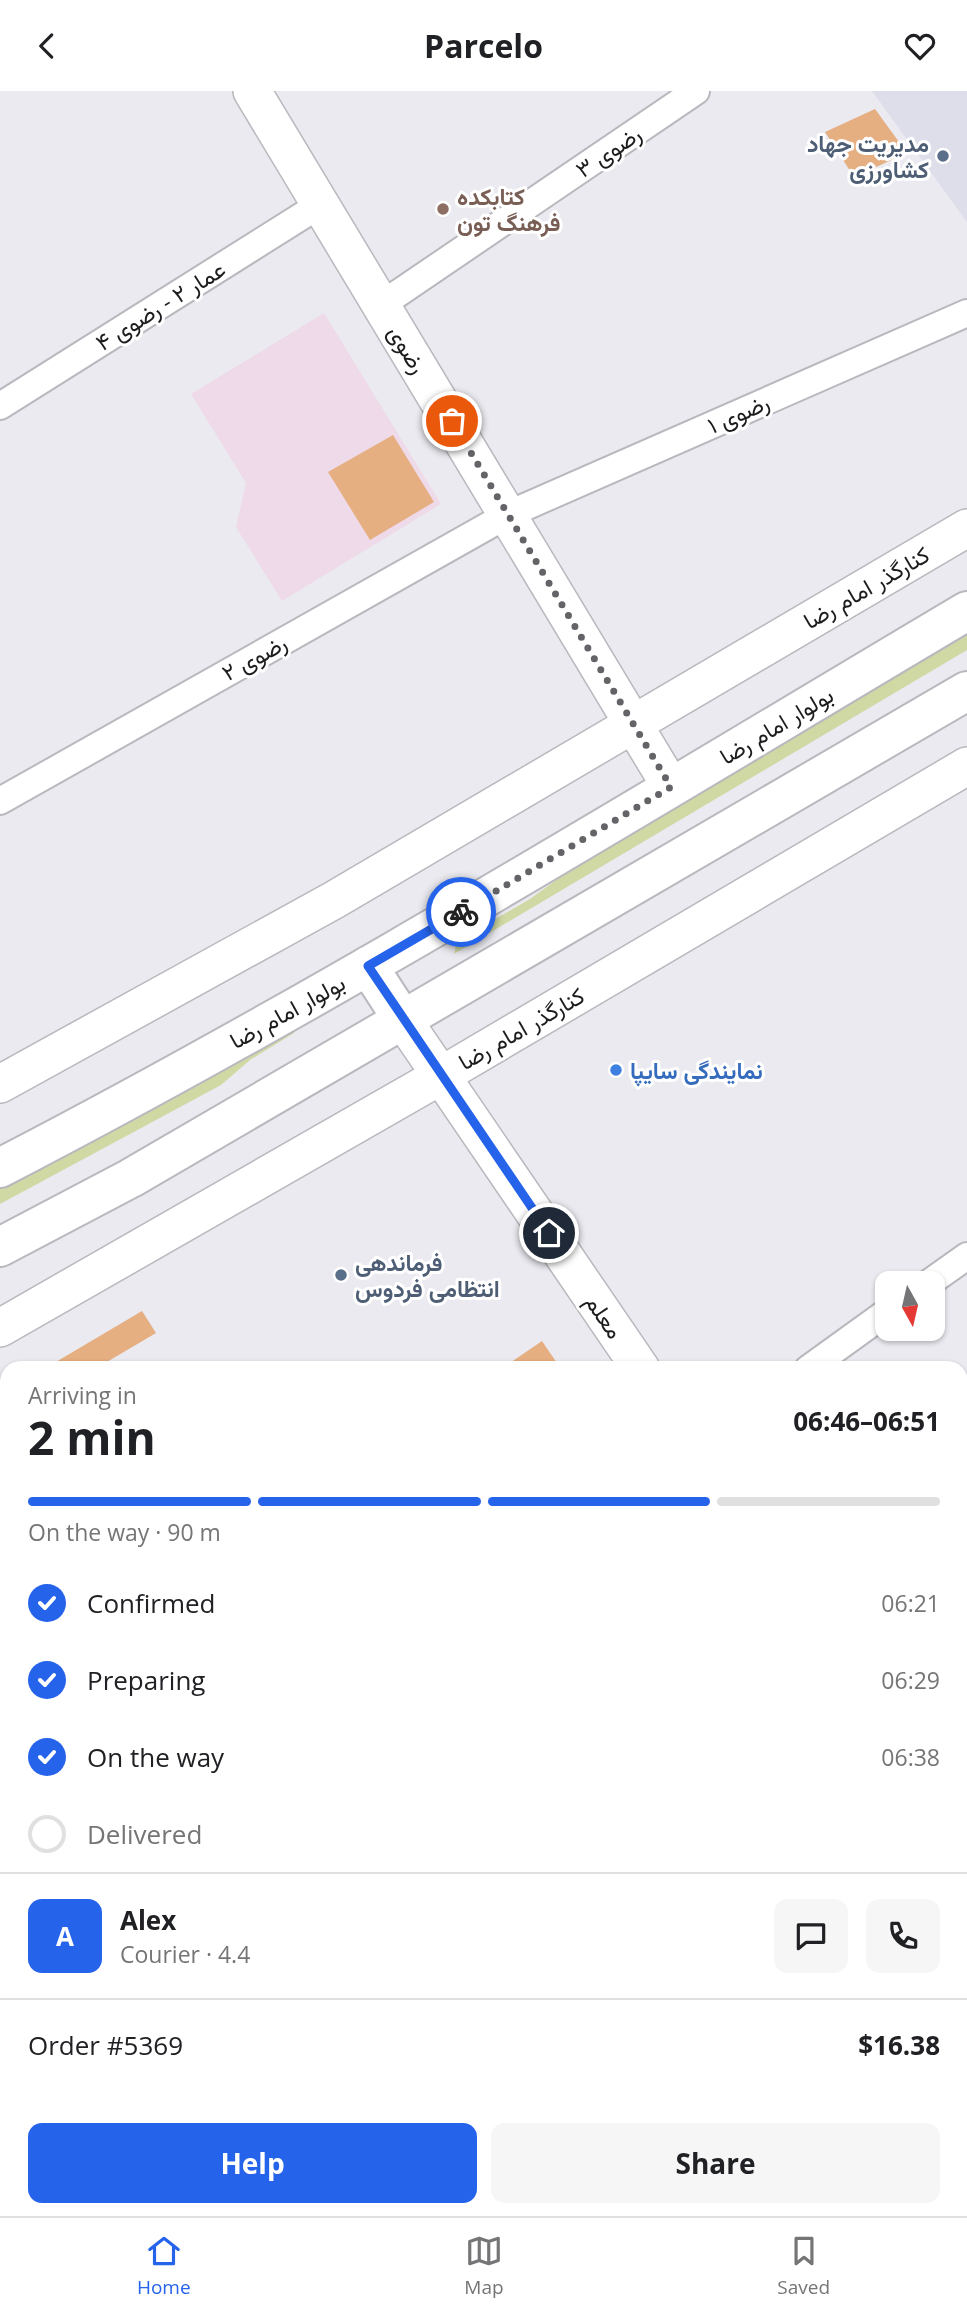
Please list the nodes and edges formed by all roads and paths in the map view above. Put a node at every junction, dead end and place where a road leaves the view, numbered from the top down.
1 (696, 91) edge
2 (258, 93) edge
3 (321, 204) junction
4 (381, 305) junction
5 (967, 313) edge
6 (0, 406) edge
7 (509, 514) junction
8 (967, 527) edge
9 (967, 611) edge
10 (967, 691) edge
11 (633, 724) junction
12 (967, 767) edge
13 (671, 787) junction
14 (0, 801) edge
15 (368, 966) junction
16 (403, 1020) junction
17 (442, 1075) junction
18 (0, 1084) edge
19 (0, 1168) edge
20 (0, 1247) edge
21 (967, 1256) edge
22 (945, 1272) edge
23 (875, 1321) edge
24 (0, 1328) edge
25 (636, 1361) edge
26 (818, 1361) edge

1 - 4 street, رضوی ۳
2 - 3 street, رضوی
3 - 4 street, رضوی
3 - 6 street, عمار ۲ - رضوی ۴
4 - 7 street, رضوی
5 - 7 street, رضوی ۱
7 - 11 street, رضوی
7 - 14 street, رضوی ۲
8 - 11 street, کنارگذر امام رضا
9 - 13 main road, بولوار امام رضا
10 - 16 main road
11 - 13 street, رضوی
11 - 18 street, کنارگذر امام رضا
12 - 17 street, کنارگذر امام رضا
13 - 15 main road, بولوار امام رضا
15 - 16 main road
15 - 19 main road, بولوار امام رضا
16 - 17 street, معلم
16 - 20 main road
17 - 24 street, کنارگذر امام رضا
17 - 25 street, معلم
21 - 22 street
23 - 26 street

